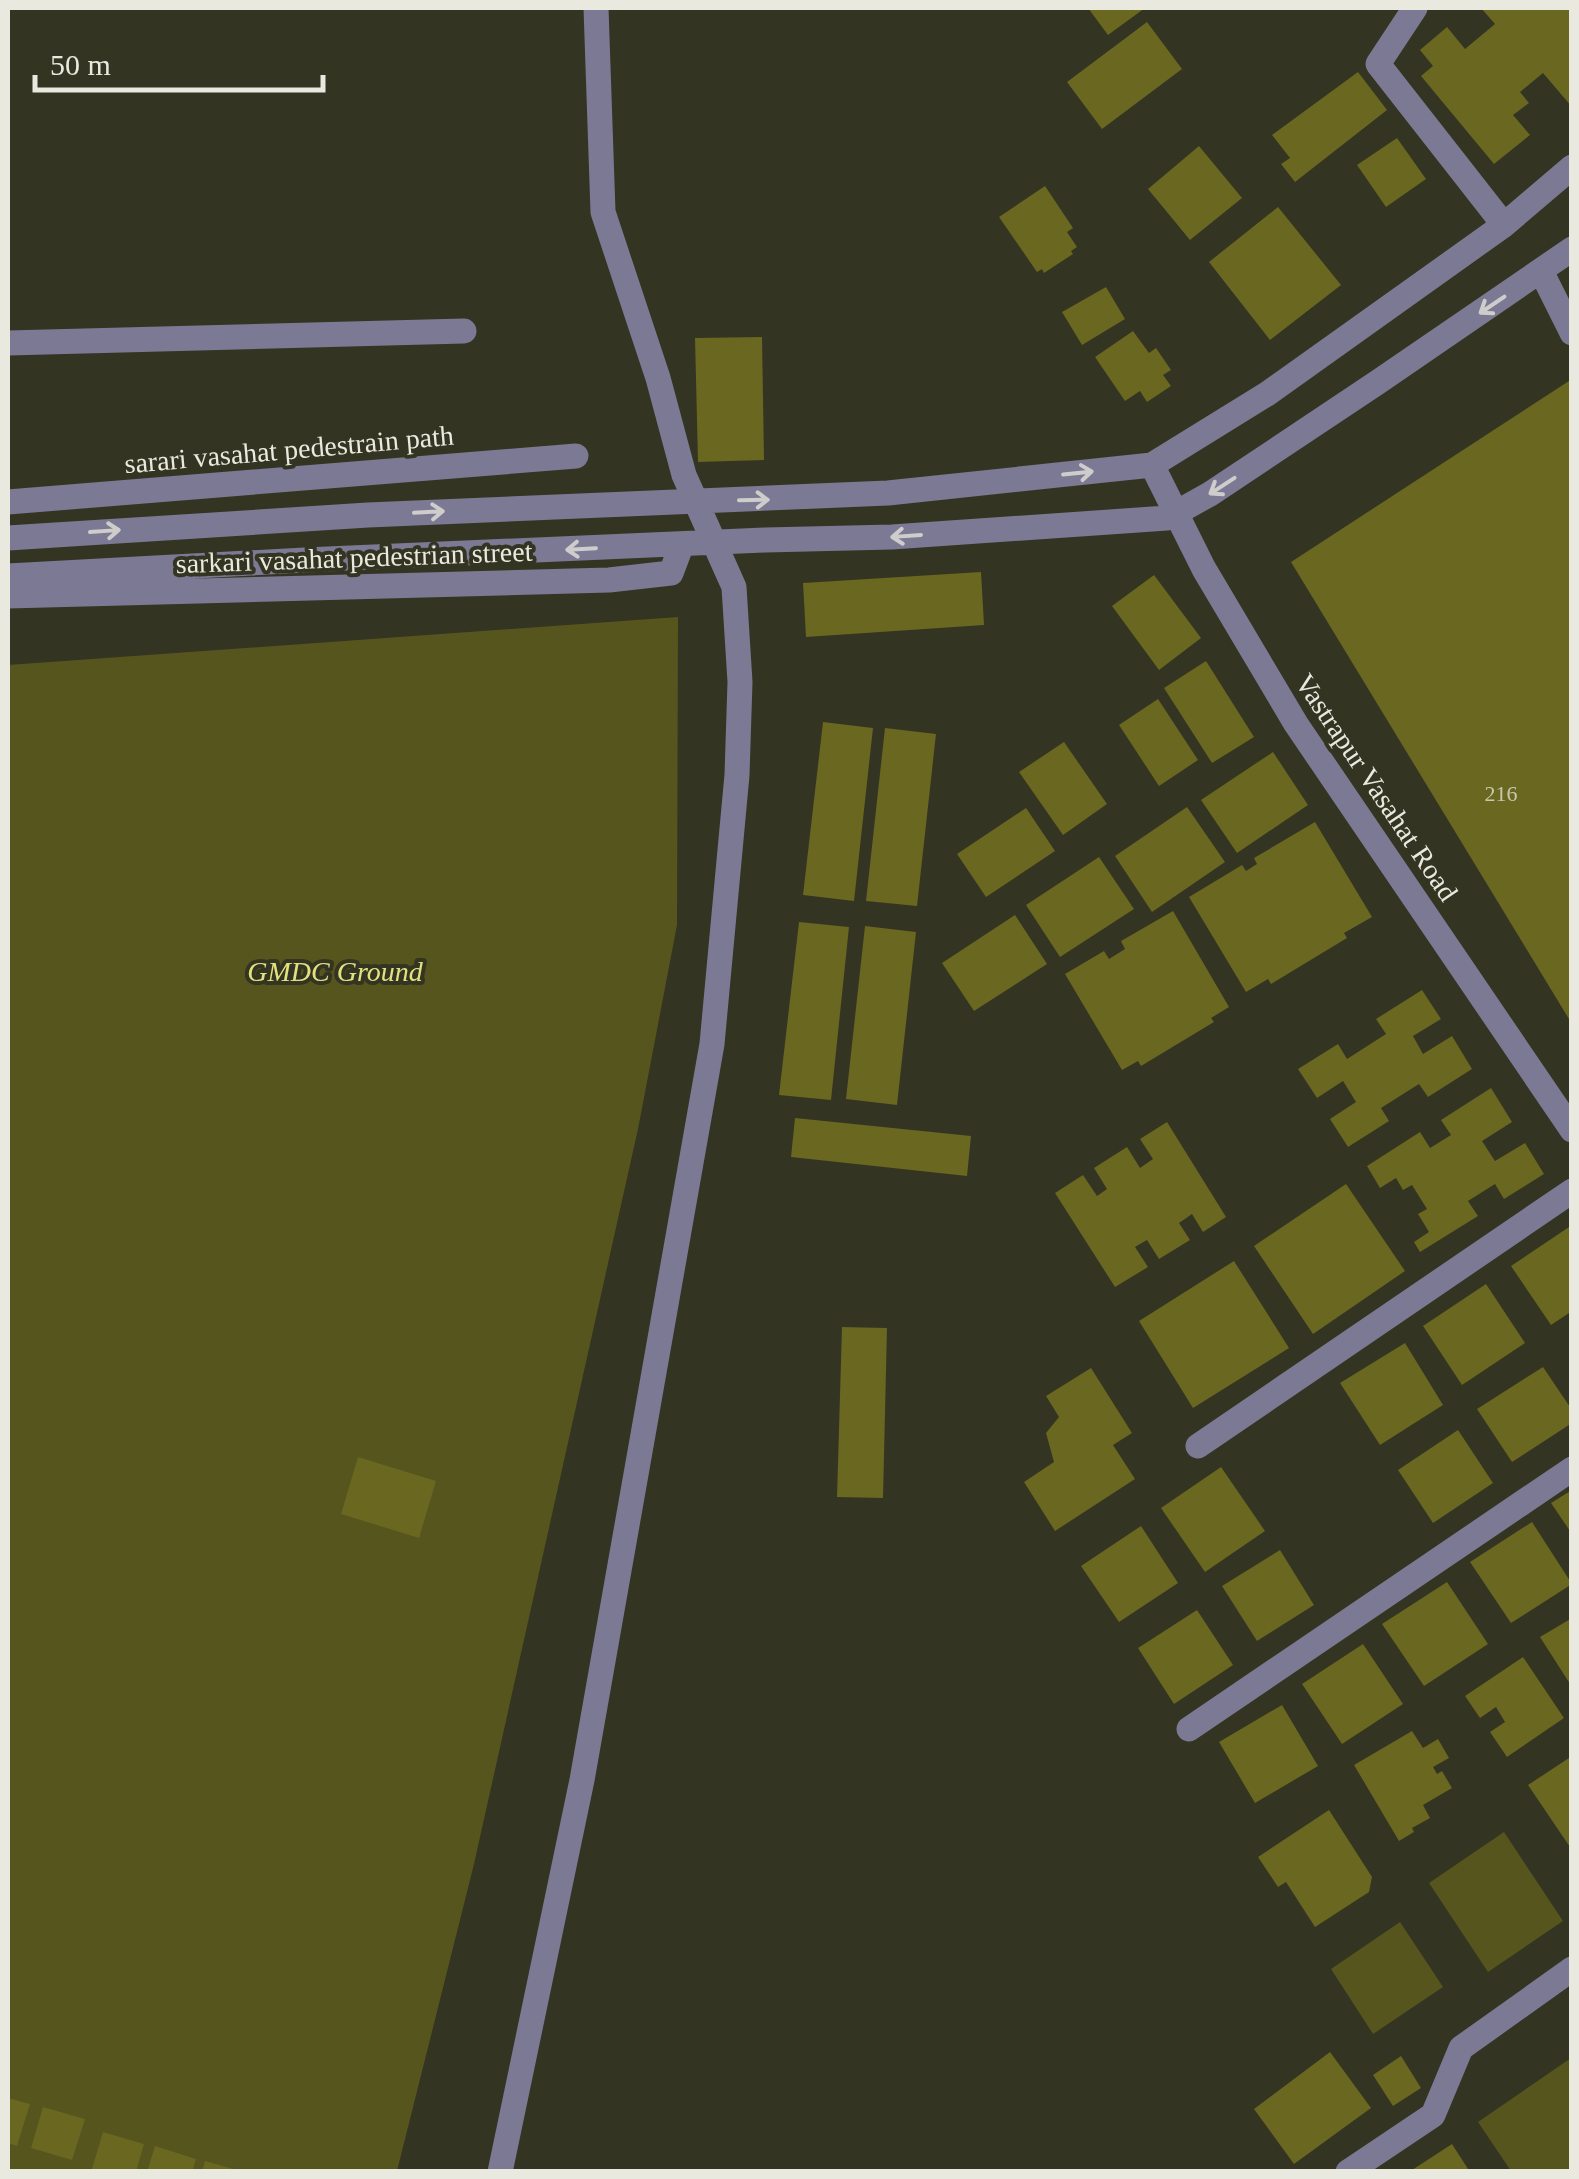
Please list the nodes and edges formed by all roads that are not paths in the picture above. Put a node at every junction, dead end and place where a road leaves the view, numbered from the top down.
1 (596, 8) edge
2 (1415, 8) edge
3 (1572, 167) edge
4 (1504, 224) junction
5 (1572, 249) edge
6 (1541, 271) junction
7 (464, 331) dead end
8 (1572, 333) edge
9 (8, 343) edge
10 (576, 456) dead end
11 (1152, 465) junction
12 (8, 502) edge
13 (696, 502) junction
14 (1176, 512) junction
15 (8, 538) edge
16 (714, 542) junction
17 (682, 544) junction
18 (8, 576) edge
19 (8, 596) edge
20 (1572, 1130) edge
21 (1572, 1191) edge
22 (1198, 1446) dead end
23 (1572, 1469) edge
24 (1190, 1729) dead end
25 (1572, 1968) edge
26 (500, 2172) edge
27 (1348, 2172) edge

1 - 13 street
2 - 4 street
3 - 4 street
4 - 11 street
5 - 6 street
6 - 8 street
6 -> 14 street
7 - 9 street
10 - 12 street, sarari vasahat pedestrain path
13 -> 11 street
11 - 14 street, Vastrapur Vasahat Road
15 -> 13 street
13 - 16 street
14 -> 16 street
14 - 20 street, Vastrapur Vasahat Road
16 - 17 street
16 - 26 street
17 -> 18 street
17 - 19 street, sarkari vasahat pedestrian street
21 - 22 street
23 - 24 street
25 - 27 street

